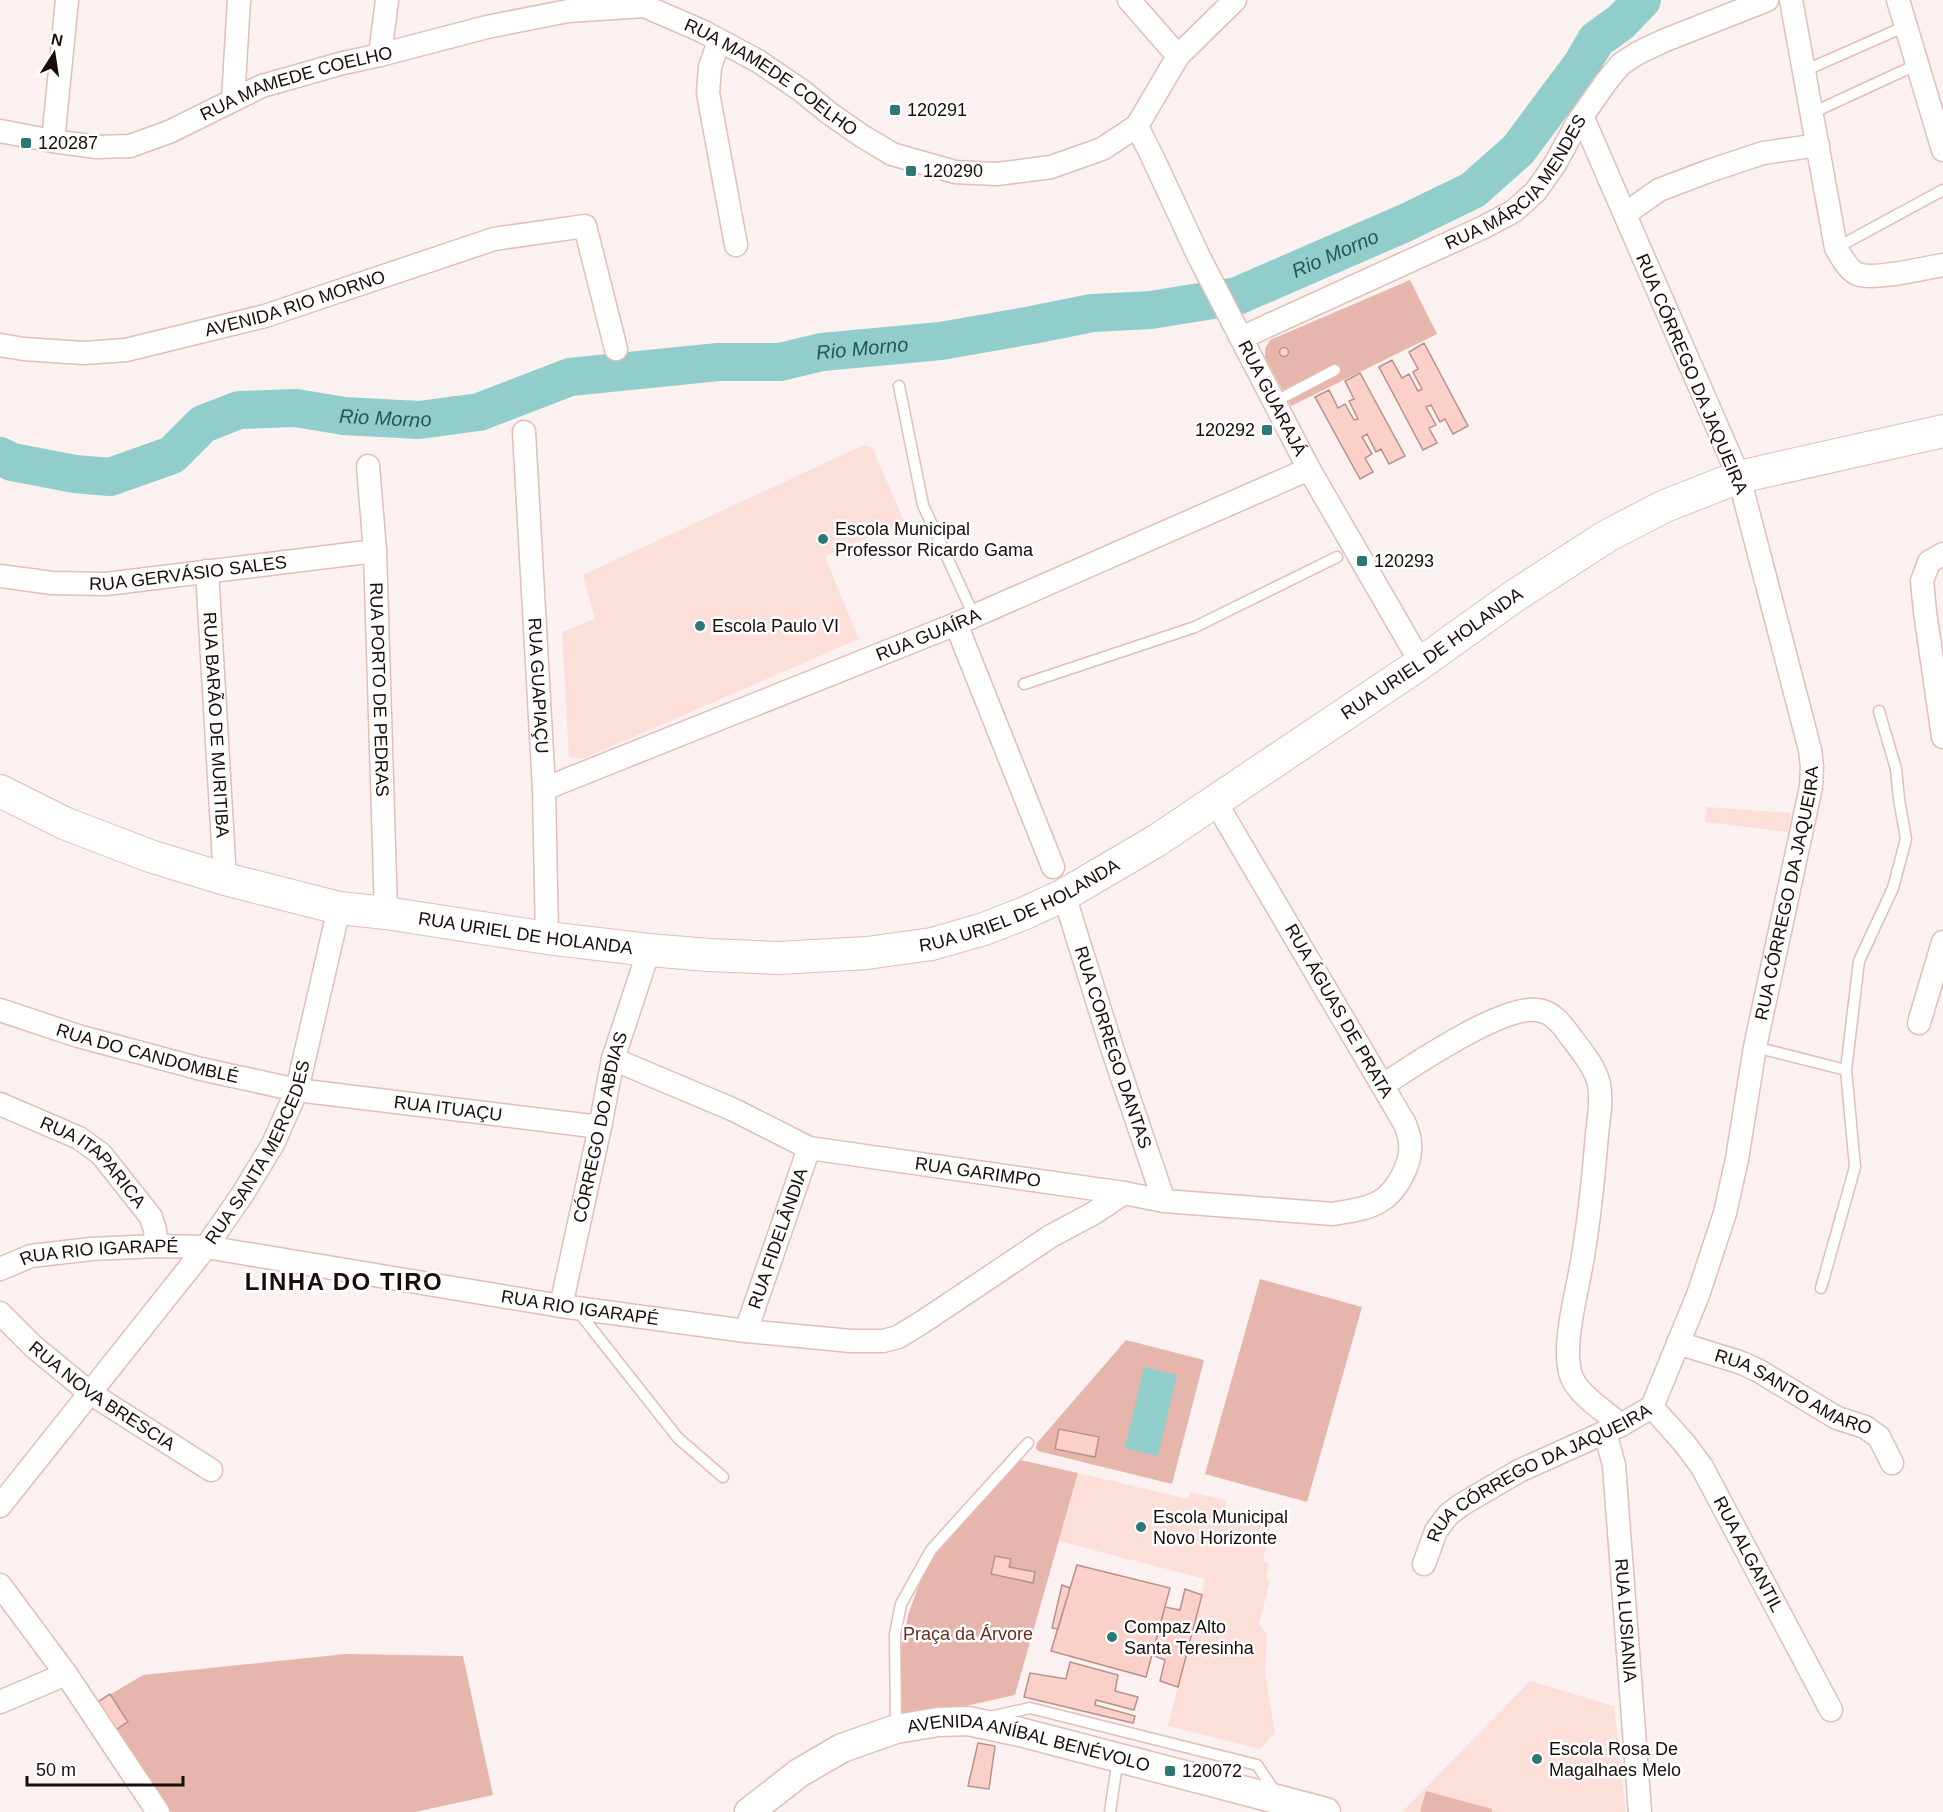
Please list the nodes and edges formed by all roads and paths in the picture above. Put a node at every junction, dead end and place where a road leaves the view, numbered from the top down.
1 (67, 0) edge
2 (239, 0) edge
3 (387, 0) edge
4 (1129, 0) edge
5 (1235, 0) edge
6 (1767, 0) edge
7 (1791, 0) edge
8 (1898, 0) edge
9 (646, 3) edge
10 (1906, 26) junction
11 (719, 40) junction
12 (380, 55) junction
13 (1178, 56) junction
14 (1918, 64) junction
15 (1804, 71) junction
16 (233, 100) junction
17 (1812, 113) junction
18 (1582, 116) junction
19 (1939, 118) edge
20 (1137, 126) junction
21 (0, 130) edge
22 (53, 141) junction
23 (1818, 145) junction
24 (1943, 150) edge
25 (1943, 190) edge
26 (1625, 214) junction
27 (735, 245) dead end
28 (1836, 248) junction
29 (1943, 265) edge
30 (1241, 338) junction
31 (0, 345) edge
32 (616, 349) dead end
33 (1335, 370) dead end
34 (899, 386) dead end
35 (1274, 402) junction
36 (1943, 431) edge
37 (524, 432) dead end
38 (368, 466) dead end
39 (1309, 469) junction
40 (1739, 477) junction
41 (375, 551) junction
42 (1346, 553) junction
43 (1943, 554) edge
44 (207, 572) junction
45 (0, 576) edge
46 (965, 620) junction
47 (1421, 663) junction
48 (1024, 684) dead end
49 (1879, 711) dead end
50 (1943, 737) edge
51 (544, 789) junction
52 (0, 791) edge
53 (1215, 801) junction
54 (225, 879) junction
55 (1059, 881) junction
56 (339, 908) junction
57 (386, 913) junction
58 (547, 938) junction
59 (1943, 942) edge
60 (649, 950) junction
61 (0, 1010) edge
62 (1919, 1023) dead end
63 (1755, 1047) junction
64 (613, 1059) junction
65 (1846, 1070) junction
66 (1383, 1085) junction
67 (297, 1090) junction
68 (0, 1104) edge
69 (600, 1127) junction
70 (809, 1148) junction
71 (1124, 1193) junction
72 (1164, 1202) junction
73 (1358, 1209) joint
74 (157, 1246) junction
75 (206, 1247) junction
76 (0, 1269) edge
77 (1821, 1288) dead end
78 (568, 1307) junction
79 (0, 1313) edge
80 (746, 1331) junction
81 (1678, 1343) junction
82 (90, 1393) junction
83 (1652, 1407) junction
84 (1613, 1428) junction
85 (1028, 1443) dead end
86 (1892, 1463) dead end
87 (211, 1470) dead end
88 (723, 1477) dead end
89 (0, 1506) edge
90 (1424, 1564) dead end
91 (0, 1585) edge
92 (66, 1674) junction
93 (0, 1702) edge
94 (1831, 1710) dead end
95 (968, 1721) junction
96 (896, 1729) junction
97 (1118, 1758) junction
98 (1280, 1806) edge
99 (754, 1810) edge
100 (158, 1812) edge
101 (1110, 1812) edge
102 (1326, 1812) edge
103 (1640, 1812) edge

1 - 22 street
2 - 16 street
3 - 12 street
4 - 13 street
5 - 13 street, RUA MAMEDE COELHO
6 - 18 street, RUA MÁRCIA MENDES
7 - 15 street
8 - 10 street
9 - 11 street, RUA MAMEDE COELHO
9 - 12 street, RUA MAMEDE COELHO
10 - 14 street
10 - 15 lane
11 - 20 street, RUA MAMEDE COELHO
11 - 27 street
12 - 16 street, RUA MAMEDE COELHO
13 - 20 street, RUA MAMEDE COELHO
14 - 17 lane
14 - 19 street
15 - 17 street
16 - 22 street, RUA MAMEDE COELHO
17 - 23 street
18 - 26 street, RUA CÓRREGO DA JAQUEIRA
18 - 30 street, RUA MÁRCIA MENDES
19 - 24 street
20 - 30 street, RUA GUARAJÁ
21 - 22 street, RUA MAMEDE COELHO
23 - 26 street
23 - 28 street
25 - 28 lane
26 - 40 street, RUA CÓRREGO DA JAQUEIRA
28 - 29 street
30 - 35 street, RUA GUARAJÁ
31 - 32 street, AVENIDA RIO MORNO
33 - 35 lane
34 - 46 lane
35 - 39 street, RUA GUARAJÁ
36 - 40 main road, RUA URIEL DE HOLANDA
37 - 51 street, RUA GUAPIAÇU
38 - 41 street, RUA PORTO DE PEDRAS
39 - 42 street, RUA GUARAJÁ
39 - 46 street, RUA GUAÍRA
40 - 47 main road, RUA URIEL DE HOLANDA
40 - 63 street, RUA CÓRREGO DA JAQUEIRA
41 - 44 street, RUA GERVÁSIO SALES
41 - 57 street, RUA PORTO DE PEDRAS
42 - 47 street, RUA GUARAJÁ
42 - 48 lane
43 - 50 street
44 - 45 street, RUA GERVÁSIO SALES
44 - 54 street, RUA BARÃO DE MURITIBA
46 - 51 street, RUA GUAÍRA
46 - 55 street, RUA CORREGO DANTAS
47 - 53 main road, RUA URIEL DE HOLANDA
49 - 65 lane
51 - 58 street, RUA GUAPIAÇU
52 - 54 main road, RUA URIEL DE HOLANDA
53 - 55 main road, RUA URIEL DE HOLANDA
53 - 66 street, RUA ÁGUAS DE PRATA
54 - 56 main road, RUA URIEL DE HOLANDA
55 - 60 main road, RUA URIEL DE HOLANDA
55 - 72 street, RUA CORREGO DANTAS
56 - 57 main road, RUA URIEL DE HOLANDA
56 - 67 street, RUA SANTA MERCEDES
57 - 58 main road, RUA URIEL DE HOLANDA
58 - 60 main road, RUA URIEL DE HOLANDA
59 - 62 street
60 - 64 street, CÓRREGO DO ABDIAS
61 - 67 street, RUA DO CANDOMBLÉ
63 - 65 lane
63 - 81 street, RUA CÓRREGO DA JAQUEIRA
64 - 69 street, CÓRREGO DO ABDIAS
64 - 70 street, RUA GARIMPO
65 - 77 lane
66 - 73 street, RUA ÁGUAS DE PRATA
66 - 84 street
67 - 69 street, RUA ITUAÇU
67 - 75 street, RUA SANTA MERCEDES
68 - 74 street, RUA ITAPARICA
69 - 78 street, CÓRREGO DO ABDIAS
70 - 71 street, RUA GARIMPO
70 - 80 street, RUA FIDELÂNDIA
71 - 72 street, RUA GARIMPO
71 - 80 street, RUA RIO IGARAPÉ
72 - 73 street, RUA GARIMPO
74 - 75 street, RUA RIO IGARAPÉ
74 - 76 street, RUA RIO IGARAPÉ
75 - 78 street, RUA RIO IGARAPÉ
75 - 82 street, RUA SANTA MERCEDES
78 - 80 street, RUA RIO IGARAPÉ
78 - 88 lane
79 - 82 street, RUA NOVA BRESCIA
81 - 83 street, RUA CÓRREGO DA JAQUEIRA
81 - 86 street, RUA SANTO AMARO
82 - 87 street, RUA NOVA BRESCIA
82 - 89 street, RUA SANTA MERCEDES
83 - 84 street, RUA CÓRREGO DA JAQUEIRA
83 - 94 street, RUA ALGANTIL
84 - 90 street, RUA CÓRREGO DA JAQUEIRA
84 - 103 street, RUA LUSIANIA
85 - 96 lane
91 - 92 street
92 - 93 street
92 - 100 street
95 - 96 street, AVENIDA ANÍBAL BENÉVOLO
95 - 97 street, AVENIDA ANÍBAL BENÉVOLO
95 - 98 lane
96 - 99 street, AVENIDA ANÍBAL BENÉVOLO
97 - 98 street, AVENIDA ANÍBAL BENÉVOLO
97 - 101 lane
98 - 102 street, AVENIDA ANÍBAL BENÉVOLO

